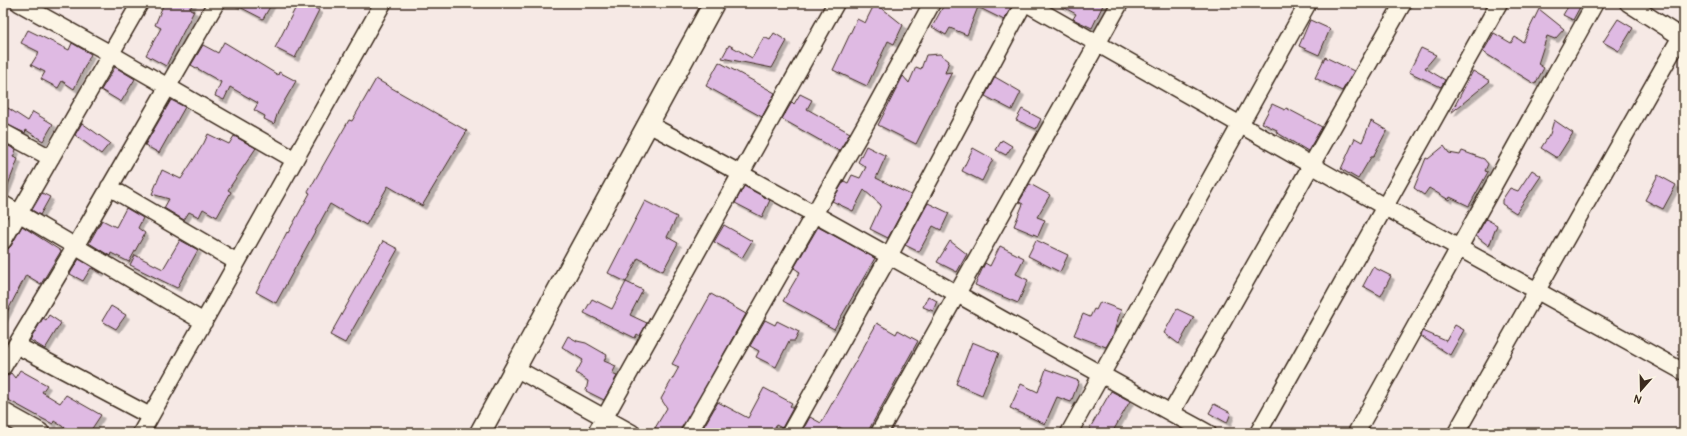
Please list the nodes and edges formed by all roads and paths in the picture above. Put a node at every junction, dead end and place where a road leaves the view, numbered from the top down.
1 (19, 3) edge
2 (140, 3) edge
3 (216, 3) edge
4 (383, 3) edge
5 (714, 3) edge
6 (836, 3) edge
7 (932, 3) edge
8 (1025, 3) edge
9 (1120, 3) edge
10 (1308, 3) edge
11 (1402, 3) edge
12 (1499, 3) edge
13 (1595, 3) edge
14 (1628, 3) edge
15 (1683, 36) edge
16 (1098, 43) junction
17 (111, 54) junction
18 (168, 87) junction
19 (648, 124) junction
20 (1240, 125) junction
21 (3, 132) edge
22 (50, 158) junction
23 (295, 160) junction
24 (1311, 165) junction
25 (742, 173) junction
26 (109, 187) junction
27 (3, 204) edge
28 (1386, 207) junction
29 (814, 213) junction
30 (19, 214) junction
31 (3, 241) edge
32 (75, 247) junction
33 (1459, 247) junction
34 (889, 256) junction
35 (237, 262) junction
36 (1538, 290) junction
37 (957, 295) junction
38 (204, 322) junction
39 (16, 345) junction
40 (3, 367) edge
41 (515, 368) junction
42 (1684, 372) edge
43 (1102, 374) junction
44 (3, 413) edge
45 (1171, 413) junction
46 (150, 416) junction
47 (604, 418) junction
48 (39, 433) edge
49 (141, 433) edge
50 (480, 433) edge
51 (596, 433) edge
52 (632, 433) edge
53 (689, 433) edge
54 (790, 433) edge
55 (879, 433) edge
56 (1069, 433) edge
57 (1208, 433) edge
58 (1258, 433) edge
59 (1356, 433) edge
60 (1456, 433) edge

1 - 17 street
2 - 17 street
3 - 18 street
4 - 23 street
5 - 19 street
6 - 25 street
7 - 29 street
8 - 16 street
8 - 34 street
9 - 16 street
10 - 20 street
11 - 24 street
12 - 28 street
13 - 33 street
14 - 15 street
15 - 36 street
16 - 20 street
16 - 37 street
17 - 18 street
17 - 22 street
18 - 23 street
18 - 26 street
19 - 25 street
19 - 41 street
20 - 24 street
20 - 43 street
21 - 22 street
22 - 30 street
23 - 35 street
24 - 28 street
24 - 45 street
25 - 29 street
25 - 47 street
26 - 32 street
26 - 35 street
27 - 30 street
28 - 33 street
28 - 58 street
29 - 34 street
29 - 53 street
30 - 31 street
30 - 32 street
32 - 38 street
32 - 39 street
33 - 36 street
33 - 59 street
34 - 37 street
34 - 54 street
35 - 38 street
36 - 42 street
36 - 60 street
37 - 43 street
37 - 55 street
38 - 46 street
39 - 40 street
39 - 46 street
41 - 47 street
41 - 50 street
43 - 45 street
43 - 56 street
44 - 48 street
45 - 57 street
46 - 49 street
47 - 51 street
47 - 52 street

